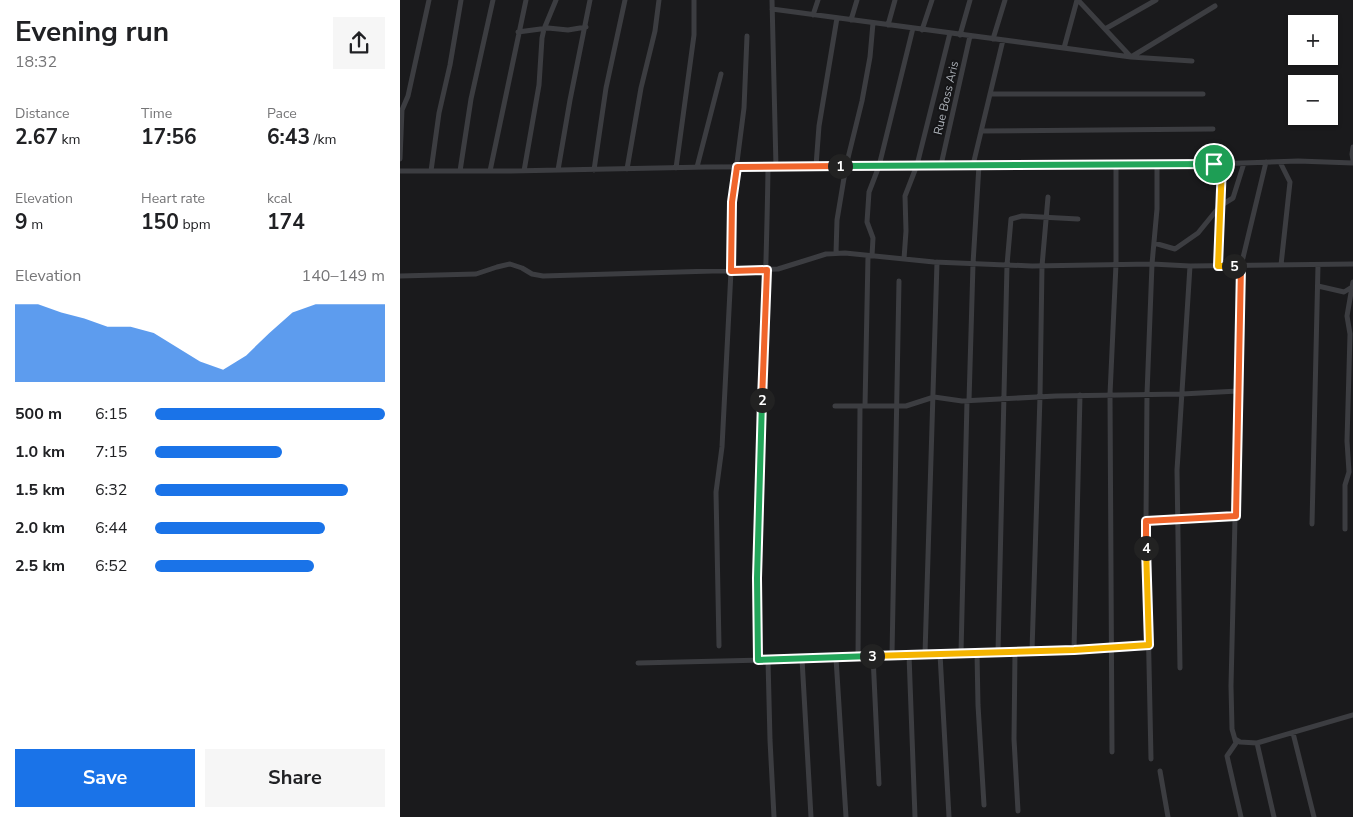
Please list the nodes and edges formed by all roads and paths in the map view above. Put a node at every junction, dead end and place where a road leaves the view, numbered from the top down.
1 (429, 0) edge
2 (460, 0) edge
3 (493, 0) edge
4 (526, 0) edge
5 (556, 0) edge
6 (590, 0) edge
7 (625, 0) edge
8 (659, 0) edge
9 (694, 0) edge
10 (772, 0) edge
11 (818, 0) edge
12 (857, 0) edge
13 (896, 0) edge
14 (932, 0) edge
15 (970, 0) edge
16 (1005, 0) edge
17 (1156, 0) edge
18 (1080, 1) edge
19 (1215, 6) dead end
20 (772, 9) junction
21 (813, 14) junction
22 (837, 18) junction
23 (851, 20) junction
24 (873, 23) junction
25 (888, 25) junction
26 (586, 27) junction
27 (544, 28) junction
28 (913, 28) junction
29 (1106, 29) junction
30 (922, 30) junction
31 (519, 32) junction
32 (950, 33) junction
33 (960, 34) junction
34 (747, 36) dead end
35 (970, 36) junction
36 (993, 39) junction
37 (1003, 40) junction
38 (1064, 48) junction
39 (1131, 56) junction
40 (1192, 61) dead end
41 (721, 74) dead end
42 (990, 94) junction
43 (1203, 94) dead end
44 (1214, 129) dead end
45 (981, 131) junction
46 (1353, 147) edge
47 (400, 158) edge
48 (1266, 162) junction
49 (1280, 162) junction
50 (1353, 162) edge
51 (1244, 163) junction
52 (979, 164) junction
53 (1116, 164) junction
54 (1157, 164) junction
55 (1222, 164) junction
56 (917, 165) junction
57 (941, 165) junction
58 (973, 165) junction
59 (768, 166) junction
60 (776, 166) junction
61 (816, 166) junction
62 (846, 166) junction
63 (879, 166) junction
64 (698, 167) junction
65 (737, 167) junction
66 (676, 168) junction
67 (627, 169) junction
68 (558, 170) junction
69 (594, 170) junction
70 (400, 171) edge
71 (431, 171) junction
72 (460, 171) junction
73 (490, 171) junction
74 (524, 171) junction
75 (1048, 197) dead end
76 (1220, 206) junction
77 (1046, 217) junction
78 (1078, 219) dead end
79 (1154, 244) junction
80 (836, 253) junction
81 (870, 256) junction
82 (904, 259) junction
83 (937, 262) junction
84 (973, 264) junction
85 (1116, 264) junction
86 (1152, 264) junction
87 (1353, 264) edge
88 (1007, 265) junction
89 (1281, 265) junction
90 (1318, 265) junction
91 (1042, 266) junction
92 (1190, 266) junction
93 (1218, 266) junction
94 (1241, 266) junction
95 (767, 270) junction
96 (731, 271) junction
97 (400, 276) edge
98 (899, 281) dead end
99 (1353, 284) edge
100 (1318, 286) junction
101 (1238, 391) junction
102 (1110, 394) junction
103 (1147, 394) junction
104 (1182, 394) junction
105 (1080, 395) junction
106 (1040, 396) junction
107 (934, 397) junction
108 (1003, 399) junction
109 (968, 401) junction
110 (835, 406) dead end
111 (863, 406) junction
112 (897, 406) junction
113 (1236, 516) junction
114 (1178, 520) junction
115 (1146, 521) junction
116 (1312, 524) dead end
117 (1345, 529) dead end
118 (1149, 645) junction
119 (719, 646) dead end
120 (1111, 647) junction
121 (1074, 650) junction
122 (1032, 651) junction
123 (998, 652) junction
124 (1015, 652) junction
125 (961, 653) junction
126 (977, 653) junction
127 (925, 654) junction
128 (940, 654) junction
129 (910, 655) junction
130 (872, 656) junction
131 (892, 656) junction
132 (858, 657) junction
133 (836, 658) junction
134 (802, 659) junction
135 (758, 660) junction
136 (768, 660) junction
137 (638, 663) dead end
138 (1180, 668) dead end
139 (1353, 715) edge
140 (1293, 733) junction
141 (1233, 737) junction
142 (1257, 743) junction
143 (1112, 752) dead end
144 (1151, 758) dead end
145 (1160, 771) dead end
146 (878, 784) dead end
147 (984, 805) dead end
148 (1018, 811) dead end
149 (774, 817) edge
150 (811, 817) edge
151 (846, 817) edge
152 (915, 817) edge
153 (949, 817) edge
154 (1168, 817) edge
155 (1241, 817) edge
156 (1274, 817) edge
157 (1314, 817) edge

1 - 47 street
2 - 71 street
3 - 72 street
4 - 31 street
5 - 27 street
6 - 26 street
7 - 69 street
8 - 67 street
9 - 66 street
10 - 20 street
11 - 21 street
12 - 23 street
13 - 25 street
14 - 30 street
15 - 33 street
16 - 36 street
17 - 29 street
18 - 29 street
18 - 38 street
19 - 39 street
20 - 21 street
20 - 60 street
21 - 22 street
22 - 23 street
22 - 61 street
23 - 24 street
24 - 25 street
24 - 62 street
25 - 28 street
26 - 27 street
26 - 68 street
27 - 31 street
27 - 74 street
28 - 30 street
28 - 63 street
29 - 39 street
30 - 32 street
31 - 73 street
32 - 33 street
32 - 56 street
33 - 35 street
34 - 65 street
35 - 36 street
35 - 57 street, Rue Boss Aris
36 - 37 street
37 - 38 street
37 - 42 street
38 - 39 street
39 - 40 street
41 - 64 street
42 - 43 street
42 - 45 street
44 - 45 street
45 - 58 street
46 - 50 street
48 - 49 street
48 - 51 street
48 - 94 street
49 - 50 street
49 - 89 street
51 - 55 street
51 - 76 street
52 - 53 street
52 - 58 street
52 - 84 street
53 - 54 street
53 - 85 street
54 - 55 street
54 - 79 street
55 - 76 street
56 - 57 street
56 - 63 street
56 - 82 street
57 - 58 street
59 - 60 street
59 - 65 street
59 - 95 street
60 - 61 street
61 - 62 street
62 - 63 street
62 - 80 street
63 - 81 street
64 - 65 street
64 - 66 street
65 - 96 street
66 - 67 street
67 - 69 street
68 - 69 street
68 - 74 street
70 - 71 street
71 - 72 street
72 - 73 street
73 - 74 street
75 - 77 street
76 - 79 street
76 - 93 street
77 - 78 street
77 - 88 street
77 - 91 street
79 - 86 street
80 - 81 street
80 - 95 street
81 - 82 street
81 - 111 street
82 - 83 street
83 - 84 street
83 - 107 street
84 - 88 street
84 - 109 street
85 - 86 street
85 - 91 street
85 - 102 street
86 - 92 street
86 - 103 street
87 - 90 street
88 - 91 street
88 - 108 street
89 - 90 street
89 - 94 street
90 - 100 street
91 - 106 street
92 - 93 street
92 - 104 street
93 - 94 street
94 - 101 street
95 - 96 street
95 - 135 street
96 - 97 street
96 - 119 street
98 - 112 street
99 - 100 street
99 - 117 street
100 - 116 street
101 - 104 street
101 - 113 street
102 - 103 street
102 - 105 street
102 - 120 street
103 - 104 street
103 - 115 street
104 - 114 street
105 - 106 street
105 - 121 street
106 - 108 street
106 - 122 street
107 - 109 street
107 - 112 street
107 - 127 street
108 - 109 street
108 - 123 street
109 - 125 street
110 - 111 street
111 - 112 street
111 - 132 street
112 - 131 street
113 - 114 street
113 - 141 street
114 - 115 street
114 - 138 street
115 - 118 street
118 - 120 street
118 - 144 street
120 - 121 street
120 - 143 street
121 - 122 street
122 - 124 street
123 - 124 street
123 - 126 street
124 - 148 street
125 - 126 street
125 - 128 street
126 - 147 street
127 - 128 street
127 - 129 street
128 - 153 street
129 - 131 street
129 - 152 street
130 - 131 street
130 - 132 street
130 - 146 street
132 - 133 street
133 - 134 street
133 - 151 street
134 - 136 street
134 - 150 street
135 - 136 street
135 - 137 street
136 - 149 street
139 - 140 street
140 - 142 street
140 - 157 street
141 - 142 street
141 - 155 street
142 - 156 street
145 - 154 street

